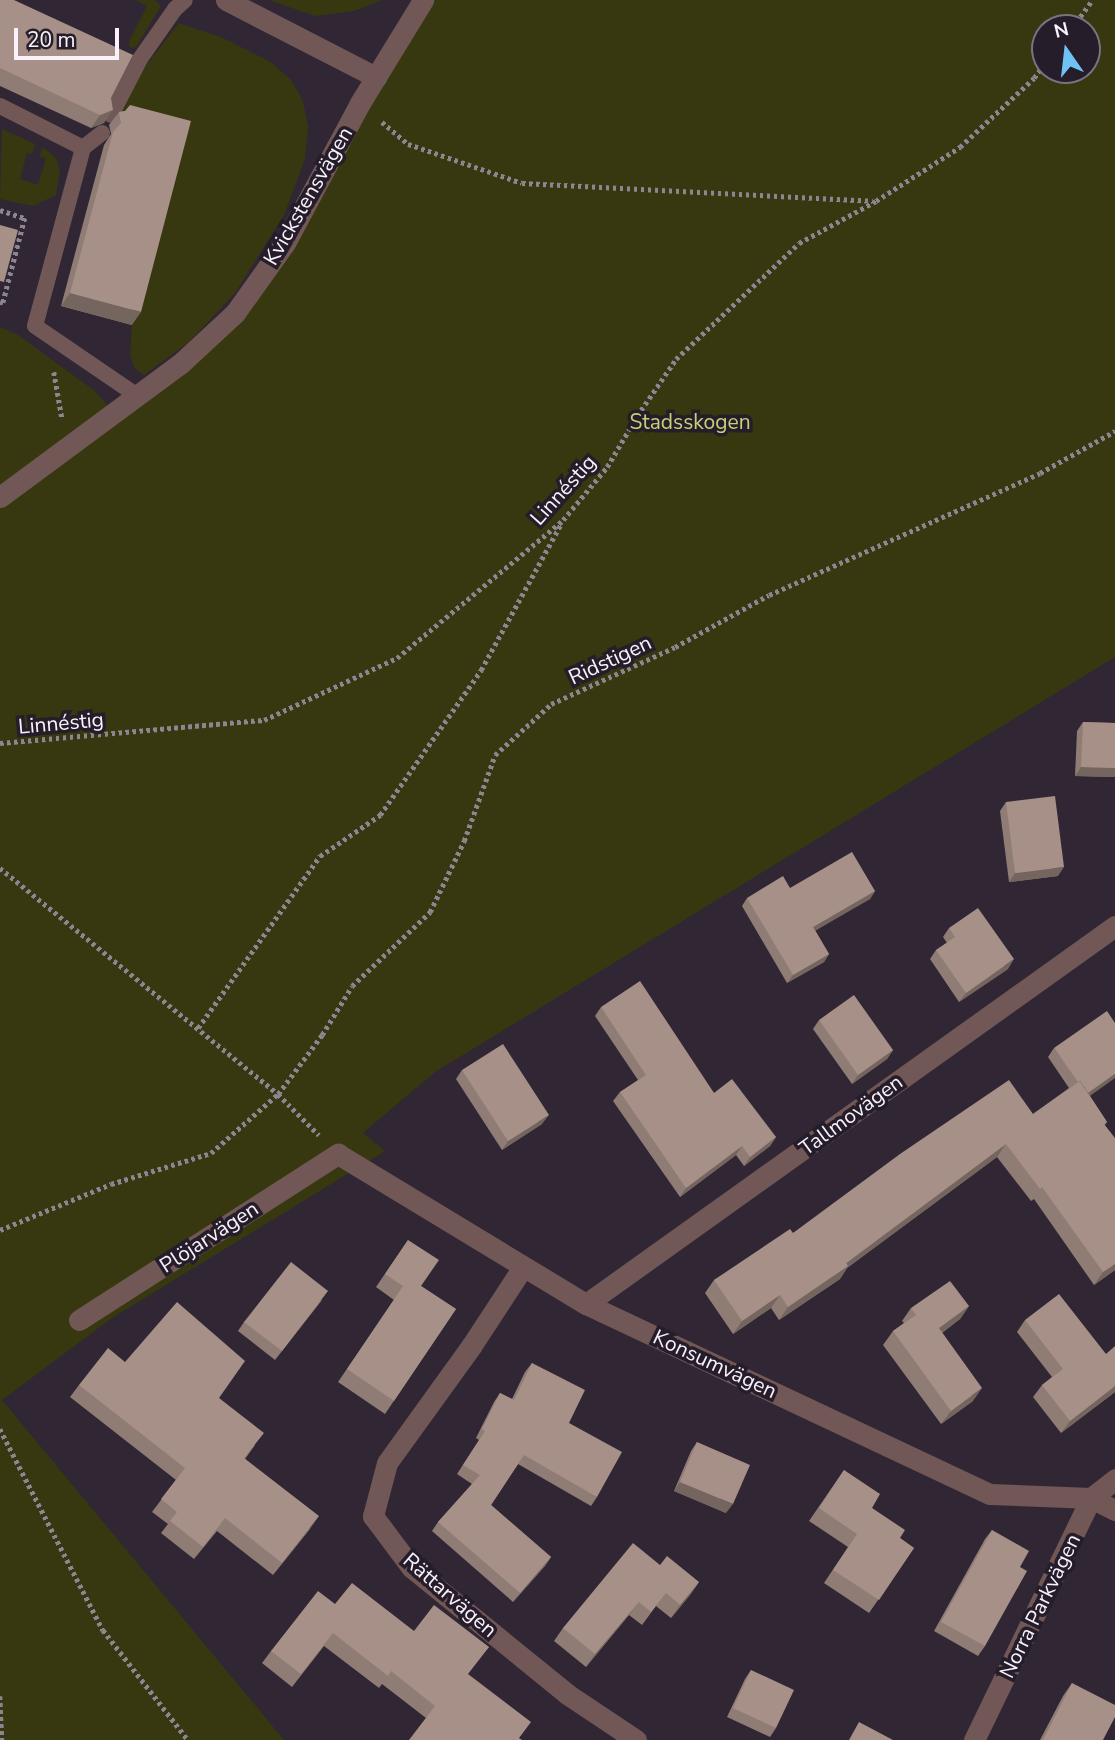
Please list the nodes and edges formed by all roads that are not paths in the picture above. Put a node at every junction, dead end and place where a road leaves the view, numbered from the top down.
1 (185, 0) edge
2 (226, 0) edge
3 (423, 0) edge
4 (376, 77) junction
5 (0, 106) edge
6 (111, 115) edge
7 (103, 133) edge
8 (83, 148) junction
9 (136, 395) junction
10 (0, 497) edge
11 (1115, 926) edge
12 (338, 1154) joint
13 (523, 1267) junction
14 (586, 1304) junction
15 (79, 1320) dead end
16 (1115, 1479) edge
17 (1091, 1499) junction
18 (1115, 1510) edge
19 (636, 1740) edge
20 (975, 1740) edge

1 - 6 lane
2 - 4 street
3 - 4 street, Kvickstensvägen
4 - 9 street, Kvickstensvägen
5 - 8 lane
7 - 8 lane
8 - 9 lane
9 - 10 street, Kvickstensvägen
11 - 14 street, Tallmovägen
12 - 13 street, Konsumvägen
12 - 15 street, Plöjarvägen
13 - 14 street, Konsumvägen
13 - 19 street, Rättarvägen
14 - 17 street, Konsumvägen
16 - 17 street, Norra Parkvägen
17 - 18 street, Konsumvägen
17 - 20 street, Norra Parkvägen

